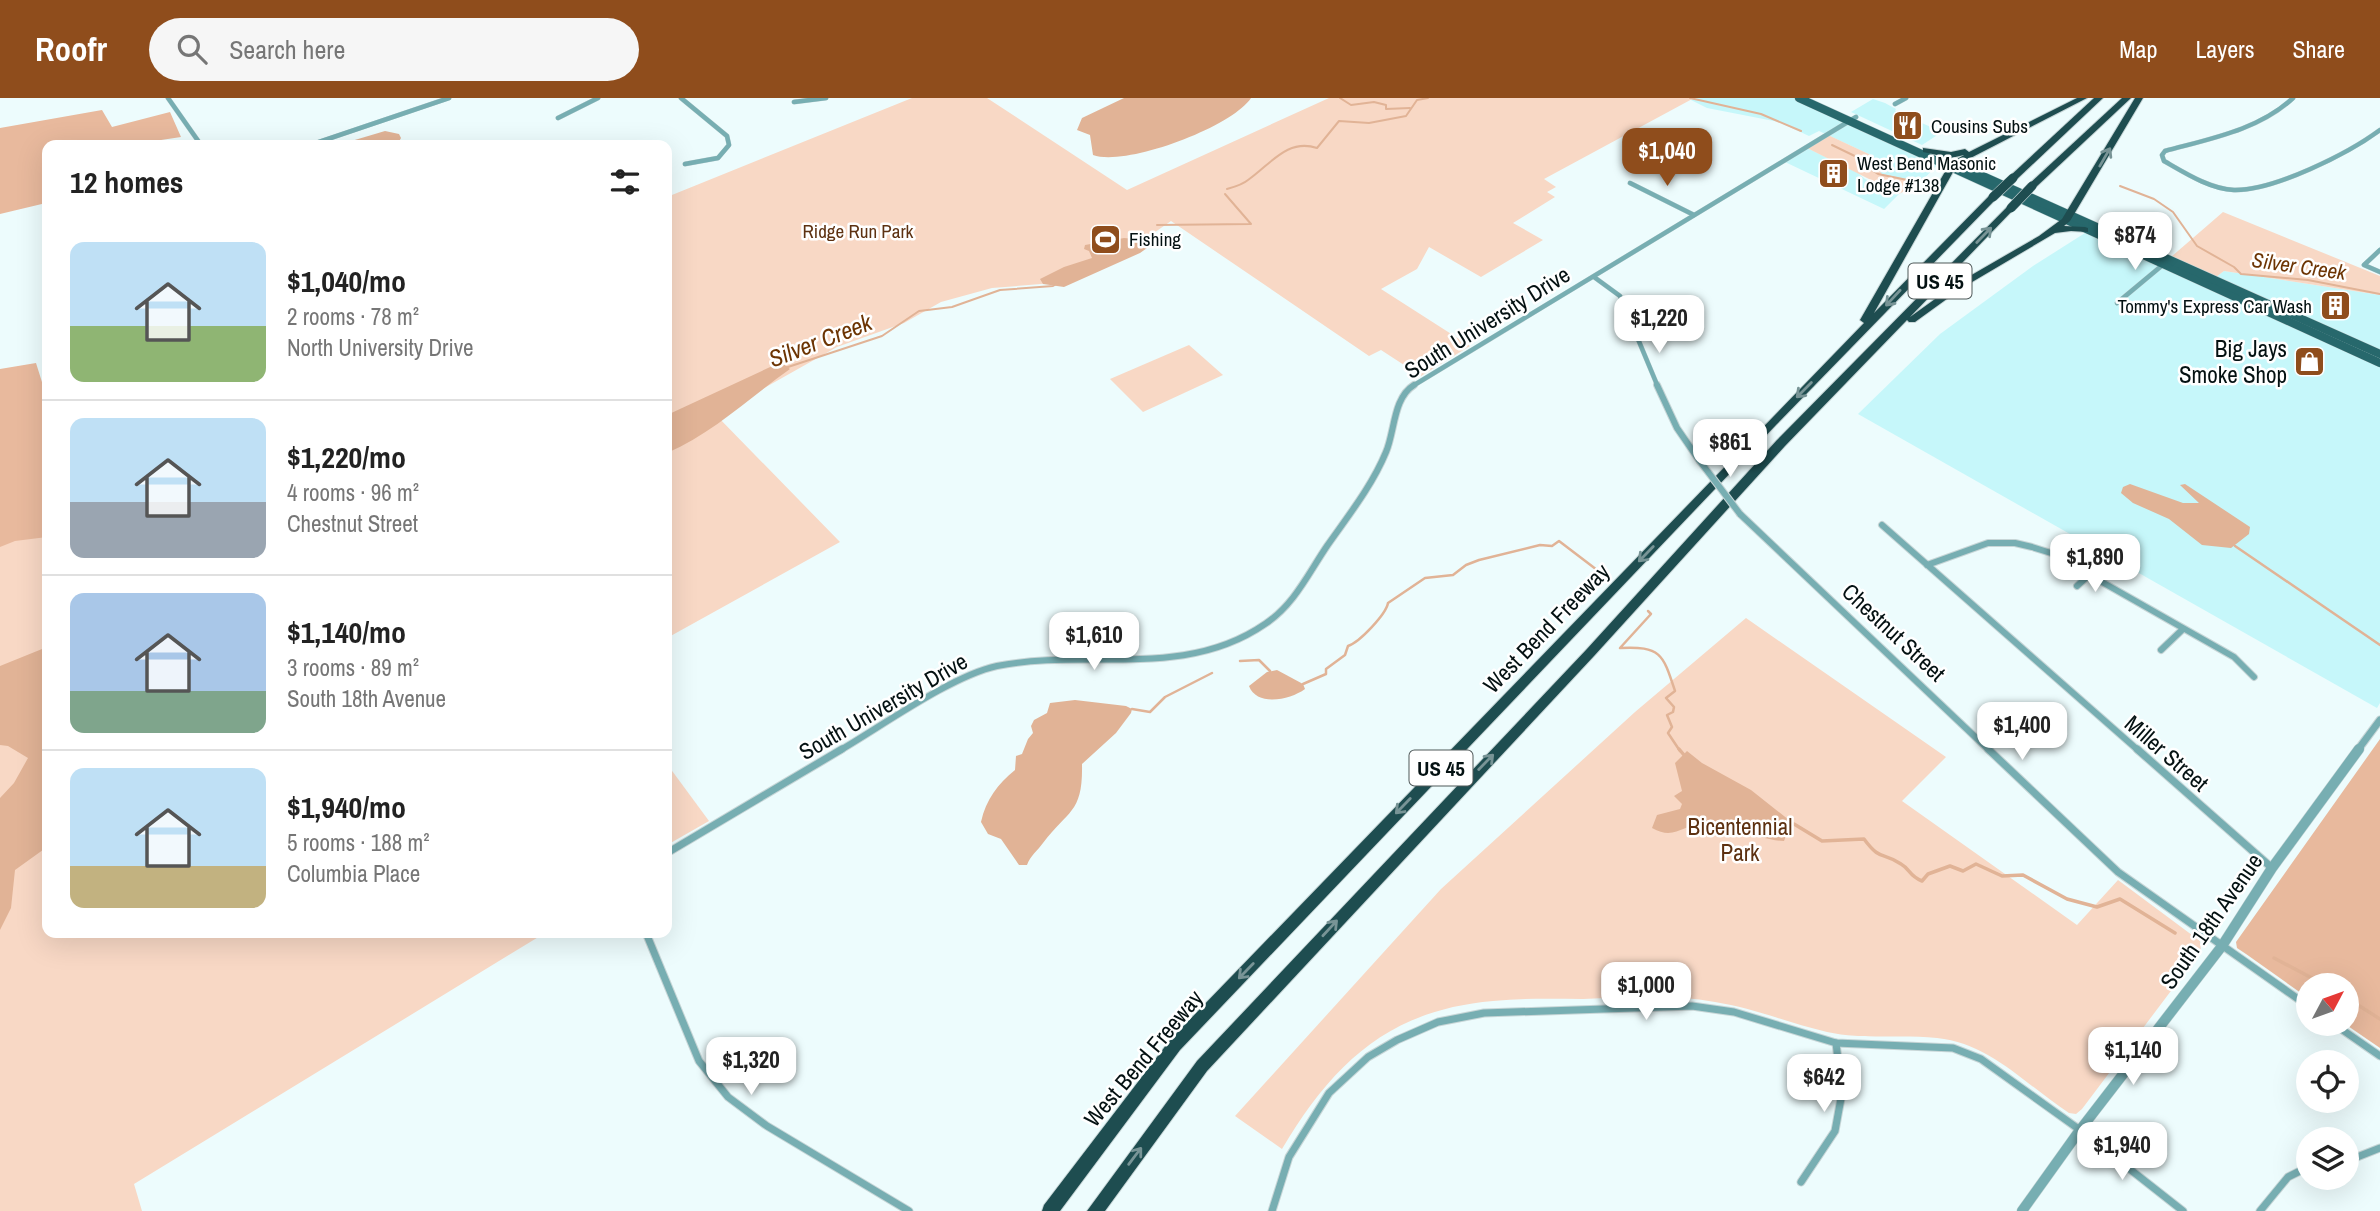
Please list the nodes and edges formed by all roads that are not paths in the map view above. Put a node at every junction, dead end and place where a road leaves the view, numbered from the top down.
1 (168, 98) edge
2 (449, 98) edge
3 (598, 98) edge
4 (681, 98) edge
5 (826, 98) edge
6 (1799, 98) edge
7 (1814, 98) edge
8 (1906, 98) edge
9 (2083, 98) edge
10 (2099, 98) edge
11 (2127, 98) edge
12 (2138, 98) edge
13 (2292, 98) edge
14 (794, 102) dead end
15 (1895, 104) dead end
16 (558, 118) dead end
17 (1852, 119) junction
18 (2380, 130) edge
19 (197, 140) edge
20 (325, 140) edge
21 (1979, 149) junction
22 (1926, 150) junction
23 (685, 164) dead end
24 (1952, 166) junction
25 (1630, 183) dead end
26 (1993, 197) joint
27 (1694, 215) junction
28 (2068, 218) junction
29 (2054, 230) junction
30 (2085, 230) junction
31 (2380, 250) edge
32 (2166, 262) junction
33 (2380, 272) edge
34 (1594, 277) junction
35 (2118, 303) dead end
36 (1852, 342) junction
37 (2380, 354) edge
38 (1868, 355) junction
39 (2380, 363) edge
40 (1882, 525) dead end
41 (1927, 565) junction
42 (2089, 575) junction
43 (2077, 586) dead end
44 (2183, 629) junction
45 (2161, 649) dead end
46 (2254, 677) dead end
47 (2380, 720) edge
48 (672, 850) edge
49 (2272, 868) junction
50 (648, 938) edge
51 (2222, 946) junction
52 (2296, 998) edge
53 (2351, 1036) edge
54 (1836, 1043) junction
55 (2380, 1056) edge
56 (2080, 1130) junction
57 (2380, 1148) edge
58 (2359, 1157) edge
59 (2296, 1173) edge
60 (1801, 1182) dead end
61 (909, 1211) edge
62 (1050, 1211) edge
63 (1094, 1211) edge
64 (1272, 1211) edge
65 (2022, 1211) edge
66 (2183, 1211) edge
67 (2260, 1211) edge

1 - 19 street
2 - 20 street
3 - 16 street
4 - 23 street
5 - 14 street
6 - 17 main road
7 - 17 main road
8 - 15 street
9 - 21 highway
10 - 26 highway, West Bend Freeway / US 45, bridge
38 -> 11 highway, West Bend Freeway / US 45, bridge
28 -> 12 highway
13 - 18 street
17 - 22 main road
17 - 24 main road
17 - 27 street, South University Drive
21 - 22 highway
21 - 24 highway
22 - 24 main road
24 - 28 main road
24 - 36 highway
25 - 27 street
26 -> 36 highway, West Bend Freeway / US 45
27 - 34 street, South University Drive
28 - 29 highway
28 - 30 main road
28 - 32 main road
29 - 30 highway
29 - 38 highway
30 - 32 main road
31 - 33 street
32 - 35 street
32 - 37 main road
32 - 39 main road
34 - 48 street, South University Drive
34 - 51 street, Chestnut Street, bridge
36 -> 62 highway, West Bend Freeway / US 45
63 -> 38 highway, West Bend Freeway / US 45
40 - 41 street, Miller Street
41 - 42 street
41 - 49 street, Miller Street
42 - 43 street
42 - 44 street
44 - 45 street
44 - 46 street
47 - 49 street, South 18th Avenue
49 - 51 street, South 18th Avenue
50 - 61 street
51 - 52 street, Chestnut Street
51 - 56 street, South 18th Avenue
53 - 55 street
54 - 56 street
54 - 60 street
54 - 64 street
56 - 65 street, South 18th Avenue
56 - 66 street
57 - 58 street
59 - 67 street

